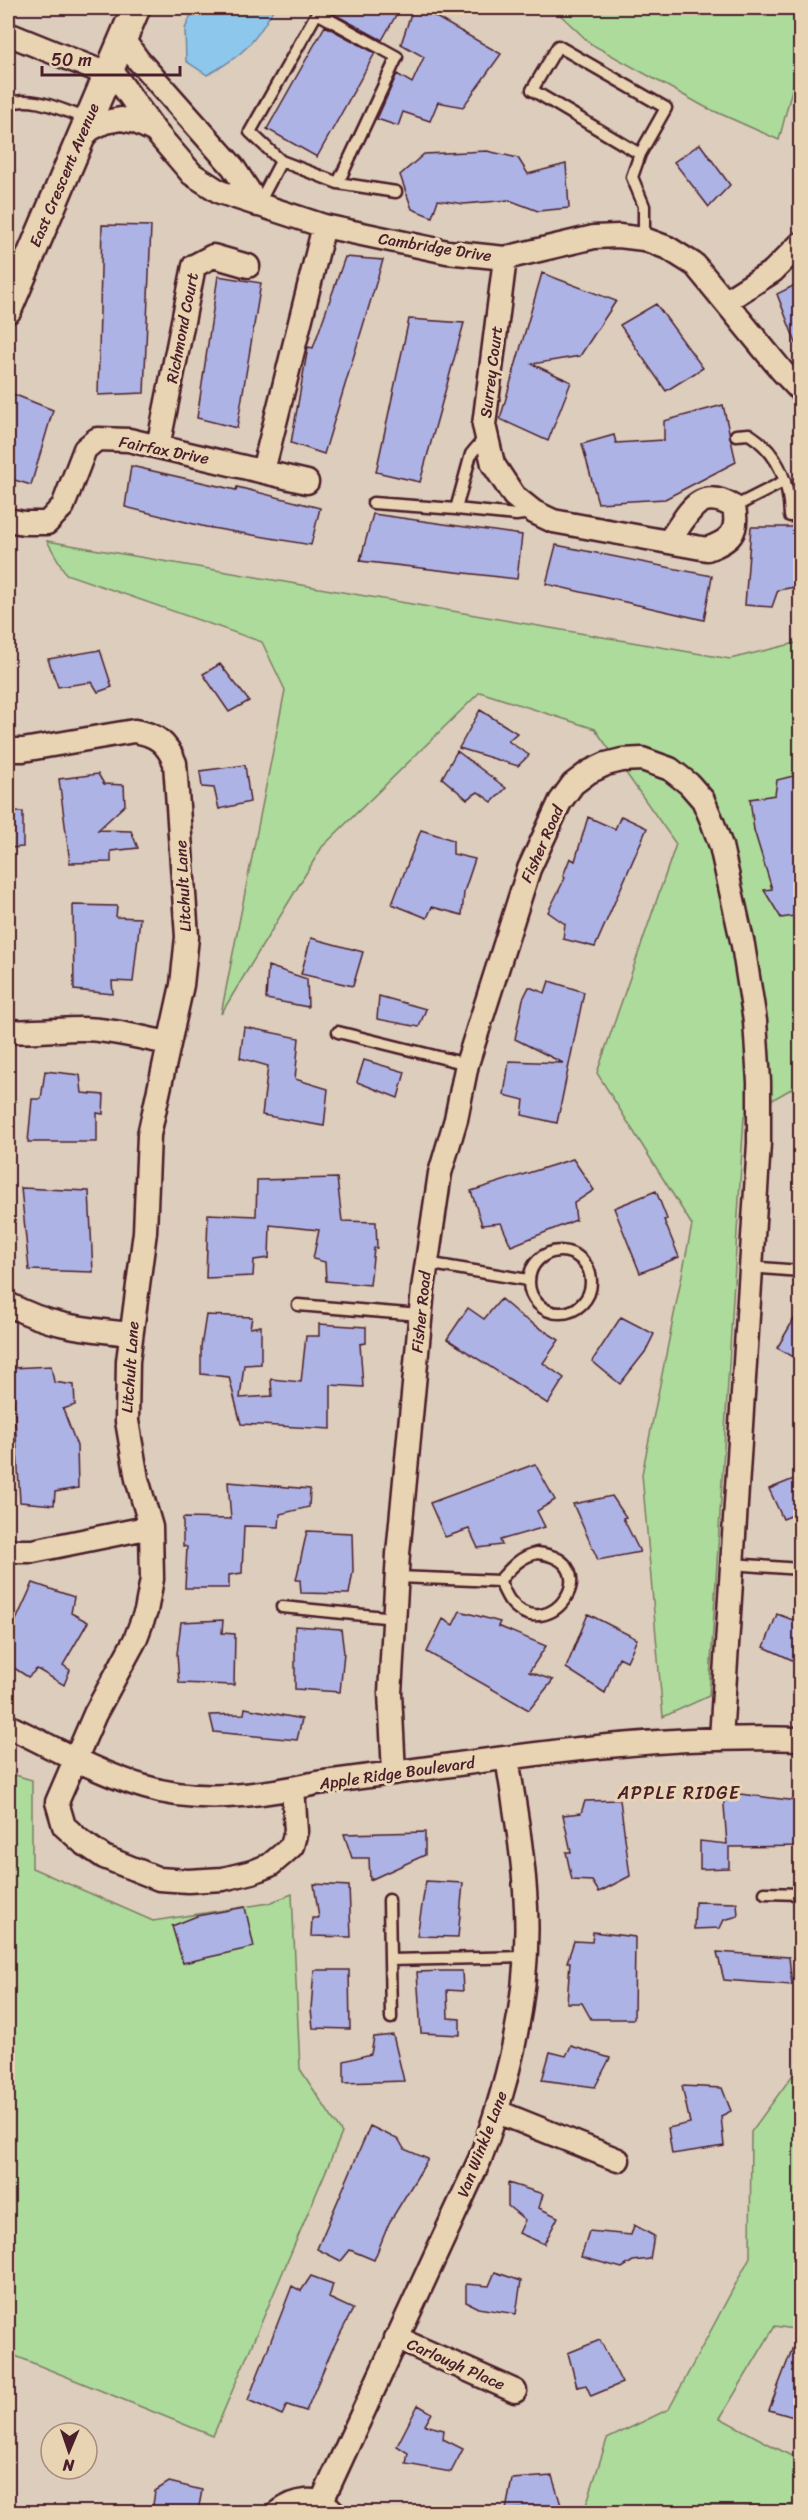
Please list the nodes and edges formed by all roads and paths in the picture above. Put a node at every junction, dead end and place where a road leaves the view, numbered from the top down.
1 (136, 8) edge
2 (8, 34) edge
3 (122, 38) junction
4 (108, 70) junction
5 (8, 104) edge
6 (83, 130) junction
7 (155, 131) junction
8 (640, 154) junction
9 (281, 161) junction
10 (338, 183) junction
11 (396, 192) dead end
12 (258, 205) junction
13 (324, 226) junction
14 (644, 240) junction
15 (801, 244) edge
16 (506, 258) junction
17 (248, 266) dead end
18 (726, 301) junction
19 (8, 309) edge
20 (801, 390) edge
21 (736, 435) dead end
22 (486, 436) junction
23 (158, 447) junction
24 (263, 471) junction
25 (785, 481) junction
26 (307, 482) dead end
27 (373, 503) dead end
28 (734, 507) junction
29 (456, 510) junction
30 (534, 512) junction
31 (790, 516) dead end
32 (8, 520) edge
33 (668, 542) junction
34 (8, 750) edge
35 (8, 1031) edge
36 (338, 1032) dead end
37 (169, 1043) junction
38 (467, 1065) junction
39 (426, 1263) junction
40 (750, 1267) junction
41 (801, 1271) edge
42 (528, 1280) junction
43 (8, 1304) edge
44 (298, 1305) dead end
45 (420, 1315) junction
46 (130, 1334) junction
47 (151, 1527) junction
48 (8, 1551) edge
49 (732, 1564) junction
50 (801, 1569) edge
51 (397, 1577) junction
52 (499, 1581) junction
53 (282, 1607) dead end
54 (396, 1618) junction
55 (8, 1726) edge
56 (721, 1739) junction
57 (801, 1739) edge
58 (75, 1758) junction
59 (507, 1758) junction
60 (394, 1773) junction
61 (293, 1788) junction
62 (765, 1893) dead end
63 (801, 1894) edge
64 (389, 1900) dead end
65 (525, 1957) junction
66 (390, 1960) junction
67 (391, 2018) dead end
68 (498, 2112) junction
69 (618, 2160) dead end
70 (396, 2338) junction
71 (515, 2391) dead end
72 (328, 2508) edge
73 (279, 2512) edge

1 - 3 street, East Crescent Avenue
2 - 4 street
3 - 4 street, East Crescent Avenue
3 - 12 street
4 - 6 street, East Crescent Avenue
4 - 7 street, Cambridge Drive
5 - 6 lane
6 - 7 street, Cambridge Drive
6 - 19 street, East Crescent Avenue
7 - 12 street, Cambridge Drive
8 - 8 lane
8 - 14 lane
9 - 10 lane
9 - 10 lane
9 - 12 lane
10 - 11 lane
12 - 13 street, Cambridge Drive
13 - 16 street, Cambridge Drive
13 - 24 street
14 - 16 street, Cambridge Drive
14 - 18 street, Cambridge Drive
15 - 18 street
16 - 22 street, Surrey Court
17 - 23 street, Richmond Court
18 - 20 street, Cambridge Drive
21 - 25 lane
22 - 29 lane
22 - 30 street, Surrey Court
23 - 24 street, Fairfax Drive
23 - 32 street, Fairfax Drive
24 - 26 street, Fairfax Drive
25 - 28 lane
25 - 31 lane
27 - 29 lane
28 - 33 street
28 - 33 street, Surrey Court
29 - 30 lane
30 - 33 street, Surrey Court
34 - 37 street, Litchult Lane
35 - 37 street
36 - 38 lane
37 - 46 street, Litchult Lane
38 - 39 street, Fisher Road
38 - 40 street, Fisher Road
39 - 42 lane
39 - 45 street, Fisher Road
40 - 41 lane
40 - 49 street, Fisher Road
42 - 42 lane
43 - 46 street
44 - 45 lane
45 - 51 street, Fisher Road
46 - 47 street, Litchult Lane
47 - 48 street
47 - 58 street, Litchult Lane
49 - 50 lane
49 - 56 street, Fisher Road
51 - 52 lane
51 - 54 street, Fisher Road
52 - 52 lane
53 - 54 lane
54 - 60 street, Fisher Road
55 - 58 street, Apple Ridge Boulevard
56 - 57 street, Apple Ridge Boulevard
56 - 59 street, Apple Ridge Boulevard
58 - 61 street, Apple Ridge Boulevard
58 - 61 street, Litchult Lane
59 - 60 street, Apple Ridge Boulevard
59 - 65 street, Van Winkle Lane
60 - 61 street, Apple Ridge Boulevard
62 - 63 lane
64 - 66 lane
65 - 66 lane
65 - 68 street, Van Winkle Lane
66 - 67 lane
68 - 69 street
68 - 70 street, Van Winkle Lane
70 - 71 street, Carlough Place
70 - 72 street, Van Winkle Lane
72 - 73 street, Van Winkle Lane

